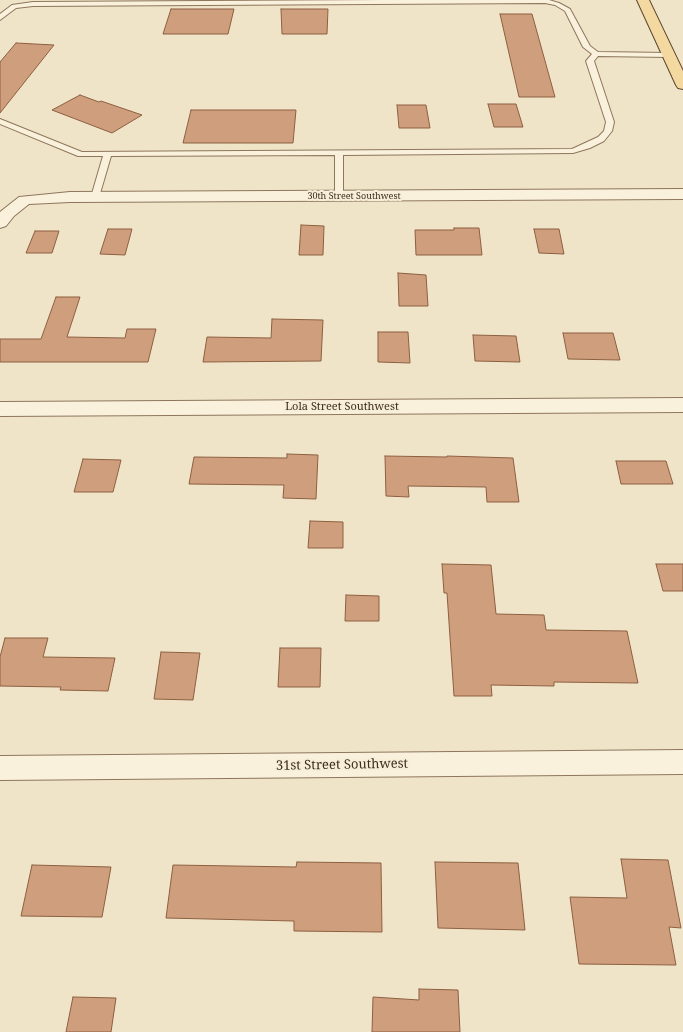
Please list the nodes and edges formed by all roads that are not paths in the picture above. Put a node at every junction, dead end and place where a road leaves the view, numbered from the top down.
1 (643, 0) edge
2 (0, 18) edge
3 (596, 54) junction
4 (669, 55) junction
5 (683, 85) edge
6 (0, 121) edge
7 (340, 152) junction
8 (108, 154) junction
9 (683, 194) edge
10 (339, 196) junction
11 (95, 197) junction
12 (0, 223) edge
13 (683, 405) edge
14 (0, 410) edge
15 (683, 762) edge
16 (0, 768) edge

1 - 4 main road
2 - 3 lane
3 - 4 lane
3 - 7 lane
4 - 5 main road
6 - 8 lane
7 - 8 lane
7 - 10 lane
8 - 11 lane
9 - 10 street, 30th Street Southwest
10 - 11 street, 30th Street Southwest
11 - 12 street, 30th Street Southwest
13 - 14 street, Lola Street Southwest
15 - 16 street, 31st Street Southwest

